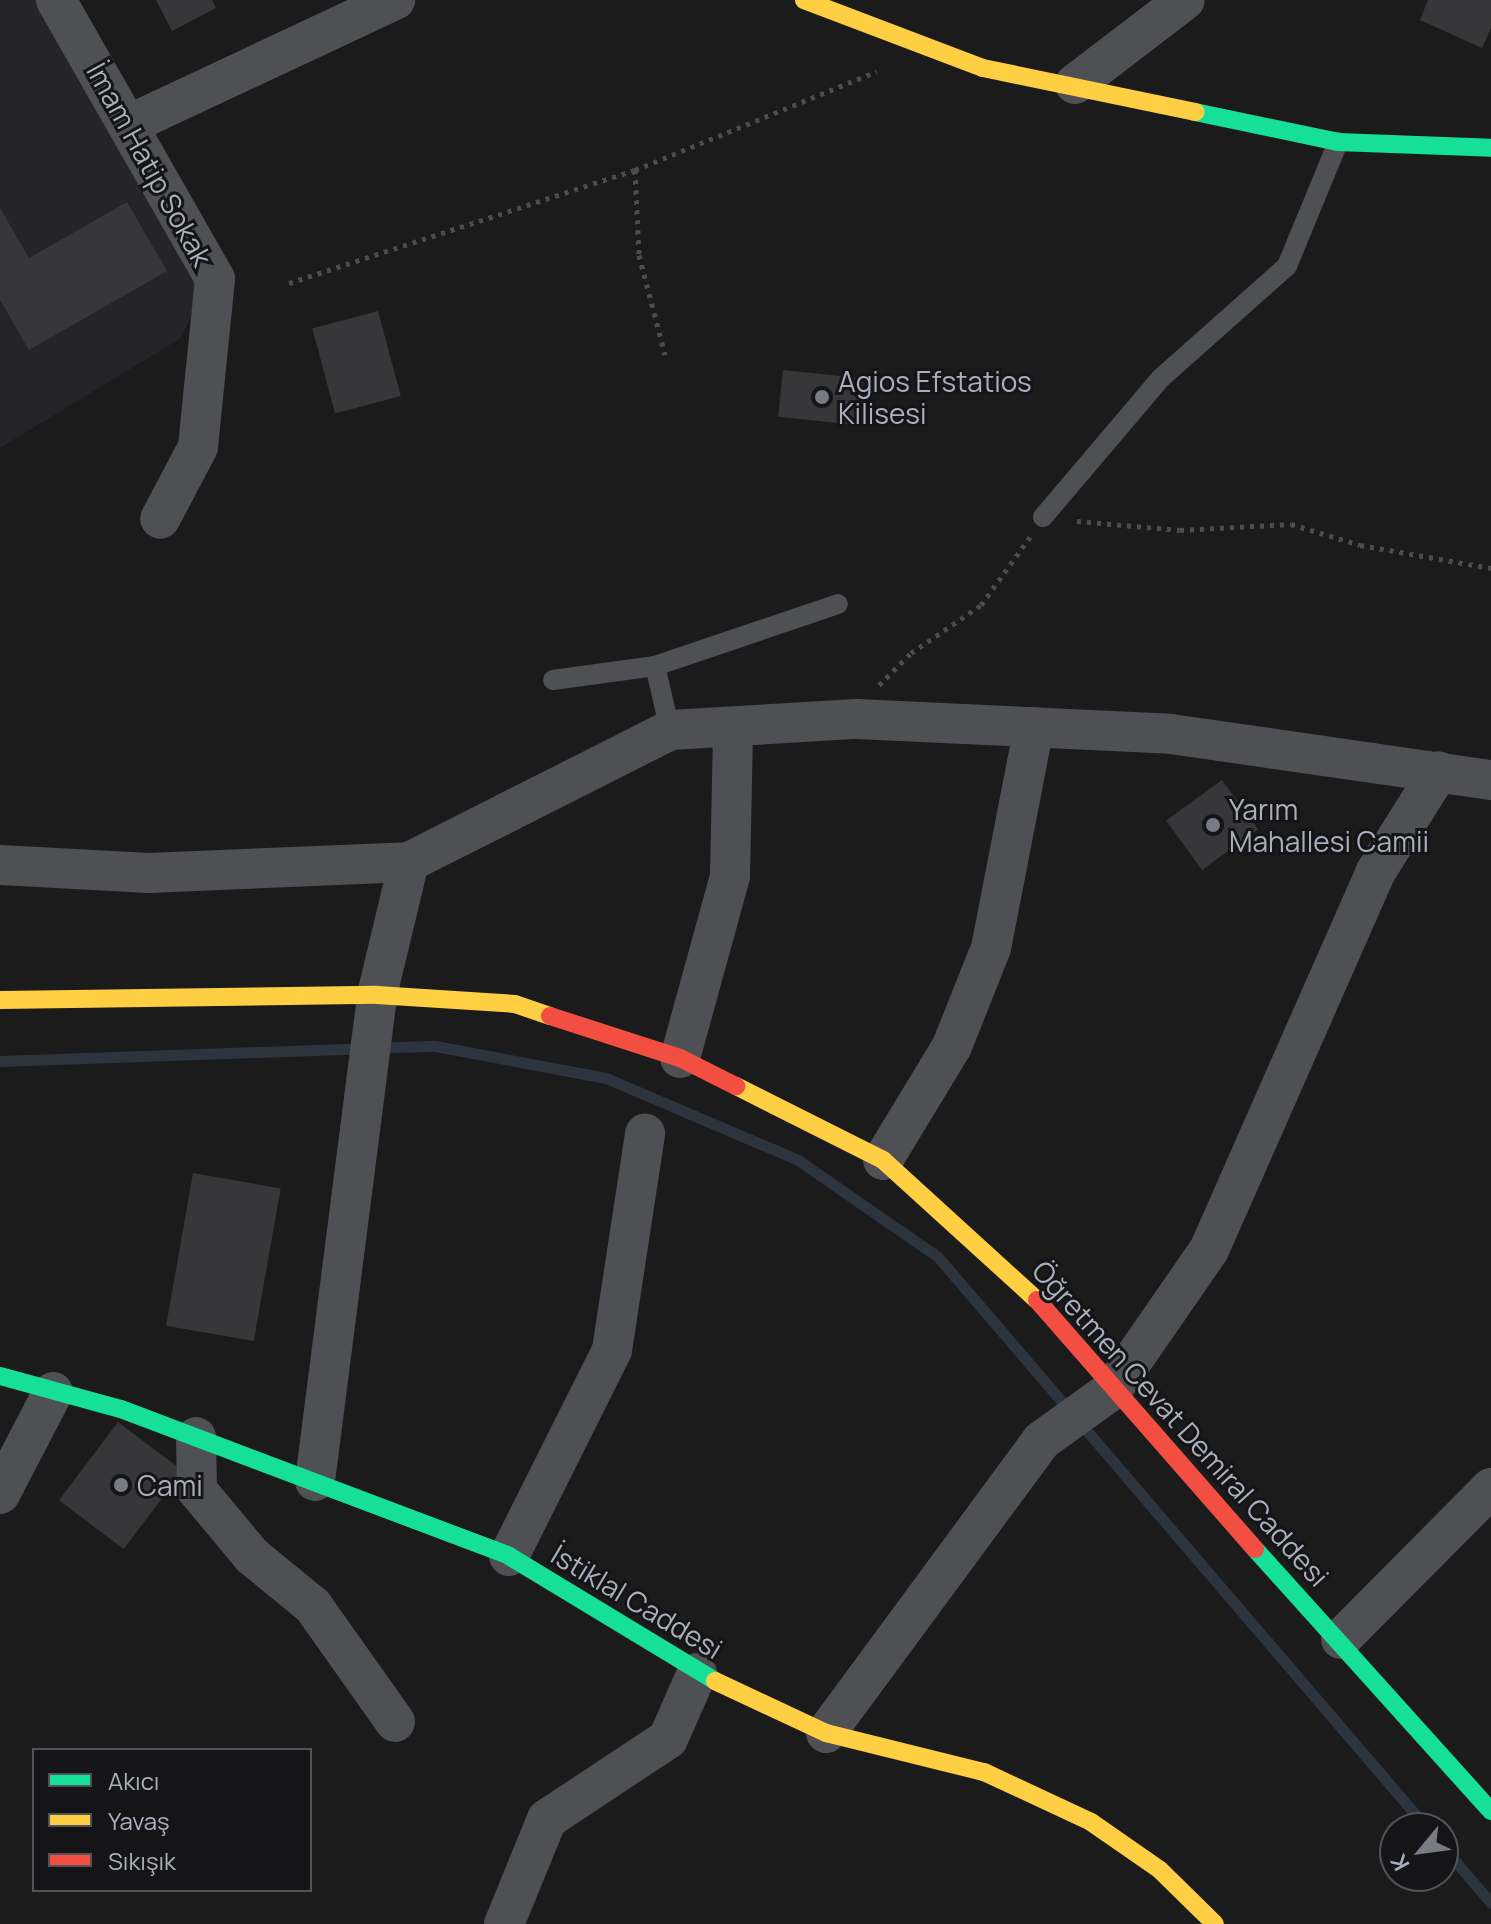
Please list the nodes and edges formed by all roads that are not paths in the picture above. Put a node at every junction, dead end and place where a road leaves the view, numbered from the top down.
1 (56, 0) edge
2 (395, 0) edge
3 (804, 0) edge
4 (1185, 0) edge
5 (1075, 84) junction
6 (130, 124) junction
7 (1338, 142) junction
8 (1491, 148) edge
9 (1043, 517) road end
10 (160, 519) dead end
11 (838, 604) dead end
12 (655, 666) junction
13 (553, 680) dead end
14 (1034, 727) junction
15 (670, 730) junction
16 (733, 730) junction
17 (1439, 771) junction
18 (1491, 780) edge
19 (409, 862) junction
20 (0, 865) edge
21 (0, 1000) edge
22 (378, 1004) junction
23 (680, 1058) junction
24 (645, 1134) dead end
25 (883, 1160) junction
26 (0, 1376) edge
27 (1112, 1390) junction
28 (53, 1392) junction
29 (196, 1437) junction
30 (315, 1481) junction
31 (1491, 1488) edge
32 (0, 1494) edge
33 (509, 1556) junction
34 (1341, 1639) junction
35 (697, 1673) junction
36 (395, 1722) dead end
37 (826, 1733) junction
38 (1491, 1811) edge
39 (504, 1924) edge
40 (1215, 1924) edge

1 - 6 street, İmam Hatip Sokak
2 - 6 street
3 - 5 main road
4 - 5 street
5 - 7 main road
6 - 10 street, İmam Hatip Sokak
7 - 8 main road
7 - 9 lane
11 - 12 lane
12 - 13 lane
12 - 15 lane
14 - 16 street
14 - 17 street
14 - 25 street
15 - 16 street
15 - 19 street
16 - 23 street
17 - 18 street
17 - 27 street
19 - 20 street
19 - 22 street
21 - 22 main road, Öğretmen Cevat Demiral Caddesi
22 - 23 main road, Öğretmen Cevat Demiral Caddesi
22 - 30 street
23 - 25 main road, Öğretmen Cevat Demiral Caddesi
24 - 33 street
25 - 27 main road, Öğretmen Cevat Demiral Caddesi
26 - 28 main road, İstiklal Caddesi
27 - 34 main road, Öğretmen Cevat Demiral Caddesi
27 - 37 street
28 - 29 main road, İstiklal Caddesi
28 - 32 street
29 - 30 main road, İstiklal Caddesi
29 - 36 street
30 - 33 main road, İstiklal Caddesi
31 - 34 street
33 - 35 main road, İstiklal Caddesi
34 - 38 main road, Öğretmen Cevat Demiral Caddesi
35 - 37 main road, İstiklal Caddesi
35 - 39 street
37 - 40 main road, İstiklal Caddesi

